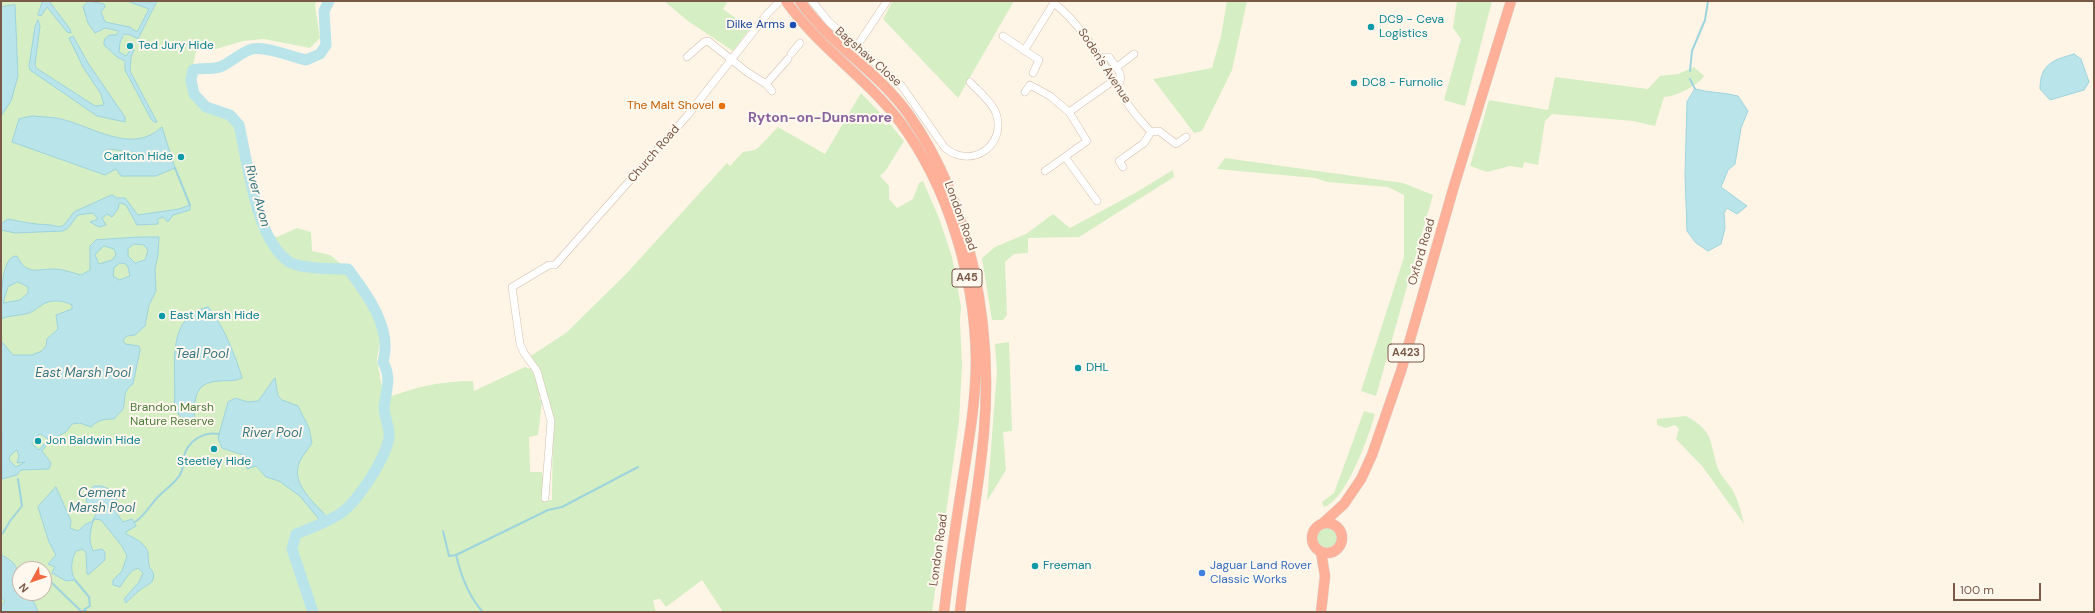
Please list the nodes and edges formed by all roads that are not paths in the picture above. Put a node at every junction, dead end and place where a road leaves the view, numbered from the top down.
1 (780, 1) edge
2 (786, 1) edge
3 (800, 1) edge
4 (812, 1) edge
5 (886, 1) edge
6 (1511, 1) edge
7 (1055, 2) edge
8 (1003, 36) dead end
9 (800, 43) dead end
10 (857, 46) junction
11 (1024, 51) junction
12 (1134, 54) dead end
13 (687, 57) dead end
14 (1100, 57) junction
15 (731, 60) junction
16 (1117, 68) junction
17 (1033, 73) dead end
18 (970, 82) dead end
19 (766, 84) junction
20 (1115, 84) junction
21 (772, 91) dead end
22 (1024, 92) dead end
23 (1069, 112) junction
24 (1151, 132) junction
25 (1186, 137) dead end
26 (1065, 157) junction
27 (1121, 164) dead end
28 (1045, 171) dead end
29 (1097, 201) dead end
30 (545, 498) dead end
31 (1344, 504) junction
32 (1322, 524) junction
33 (1341, 531) junction
34 (1338, 549) junction
35 (1321, 552) junction
36 (1325, 576) junction
37 (944, 612) edge
38 (960, 612) edge
39 (1321, 612) edge

1 - 15 street, Church Road
2 - 37 highway, London Road / A45
3 - 38 highway, London Road / A45
4 - 10 street, Bagshaw Close
5 - 10 street
6 - 31 highway, Oxford Road / A423
7 - 11 street
7 - 14 street, Soden's Avenue
8 - 11 street
9 - 19 street
10 - 18 street, Bagshaw Close
11 - 17 street
12 - 16 street
13 - 15 street
14 - 16 street
14 - 20 street, Soden's Avenue
15 - 19 street
15 - 30 street, Church Road
16 - 20 street
19 - 21 street
20 - 23 street
20 - 24 street, Soden's Avenue
22 - 23 street
23 - 26 street
24 - 25 street
24 - 27 street
26 - 28 street
26 - 29 street
31 - 32 highway, Oxford Road / A423
31 - 33 highway, Oxford Road / A423
32 - 33 highway
32 - 35 highway
33 - 34 highway
34 - 35 highway
34 - 36 highway
35 - 36 highway
36 - 39 highway

